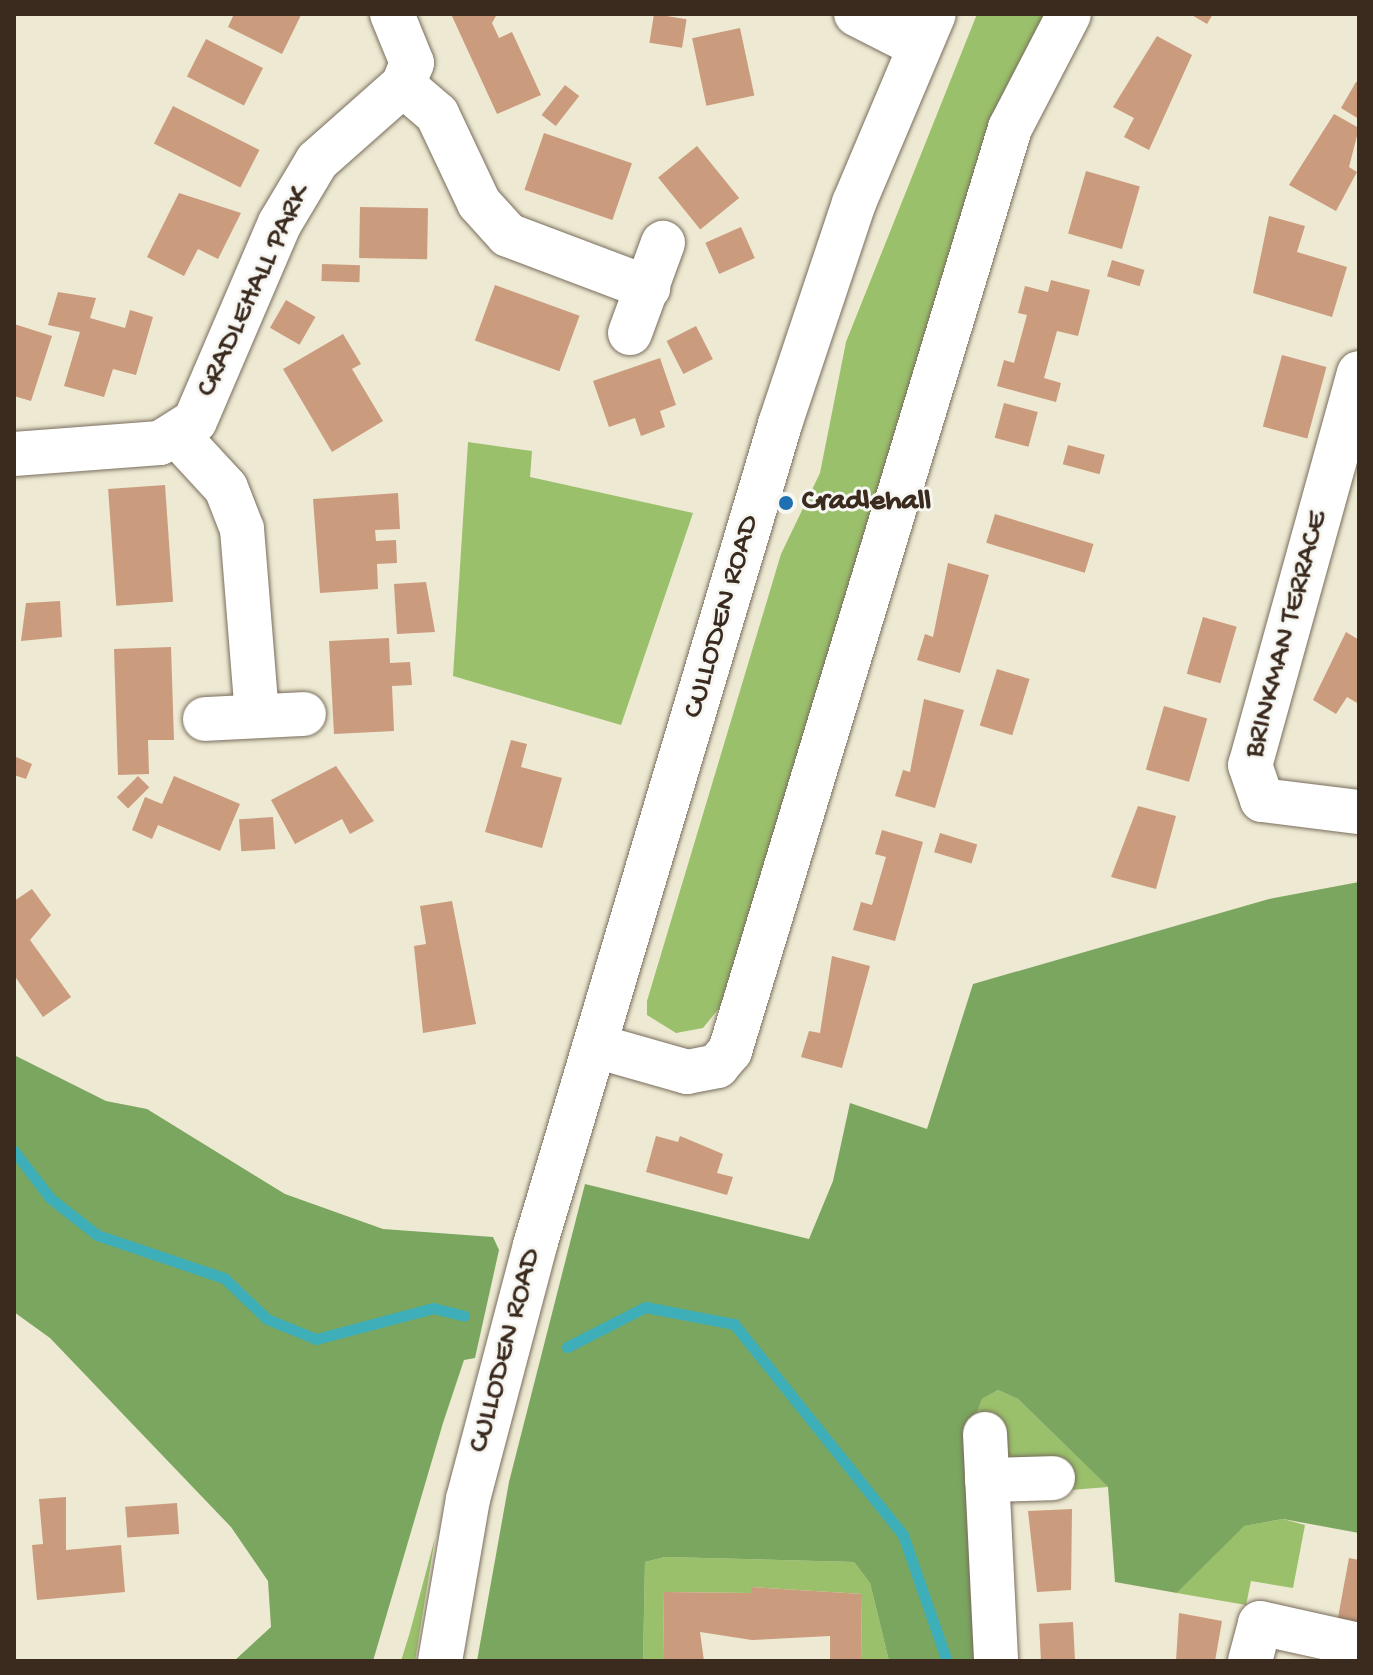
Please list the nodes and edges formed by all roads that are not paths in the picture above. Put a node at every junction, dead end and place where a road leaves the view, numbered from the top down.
1 (392, 14) edge
2 (856, 14) edge
3 (1069, 14) edge
4 (926, 30) edge
5 (403, 85) junction
6 (663, 243) dead end
7 (648, 288) junction
8 (630, 333) dead end
9 (1359, 373) edge
10 (179, 437) junction
11 (14, 454) edge
12 (257, 714) junction
13 (304, 714) dead end
14 (205, 719) dead end
15 (1359, 812) edge
16 (596, 1046) junction
17 (985, 1434) dead end
18 (1053, 1478) dead end
19 (987, 1480) junction
20 (1359, 1645) edge
21 (440, 1661) edge
22 (996, 1661) edge
23 (1250, 1661) edge

1 - 5 street
2 - 4 street
3 - 16 street
4 - 16 street, CULLODEN ROAD
5 - 7 street
5 - 10 street, CRADLEHALL PARK
6 - 7 street
7 - 8 street
9 - 15 street, BRINKMAN TERRACE
10 - 11 street
10 - 12 street
12 - 13 street
12 - 14 street
16 - 21 street, CULLODEN ROAD
17 - 19 street
18 - 19 street
19 - 22 street
20 - 23 street

